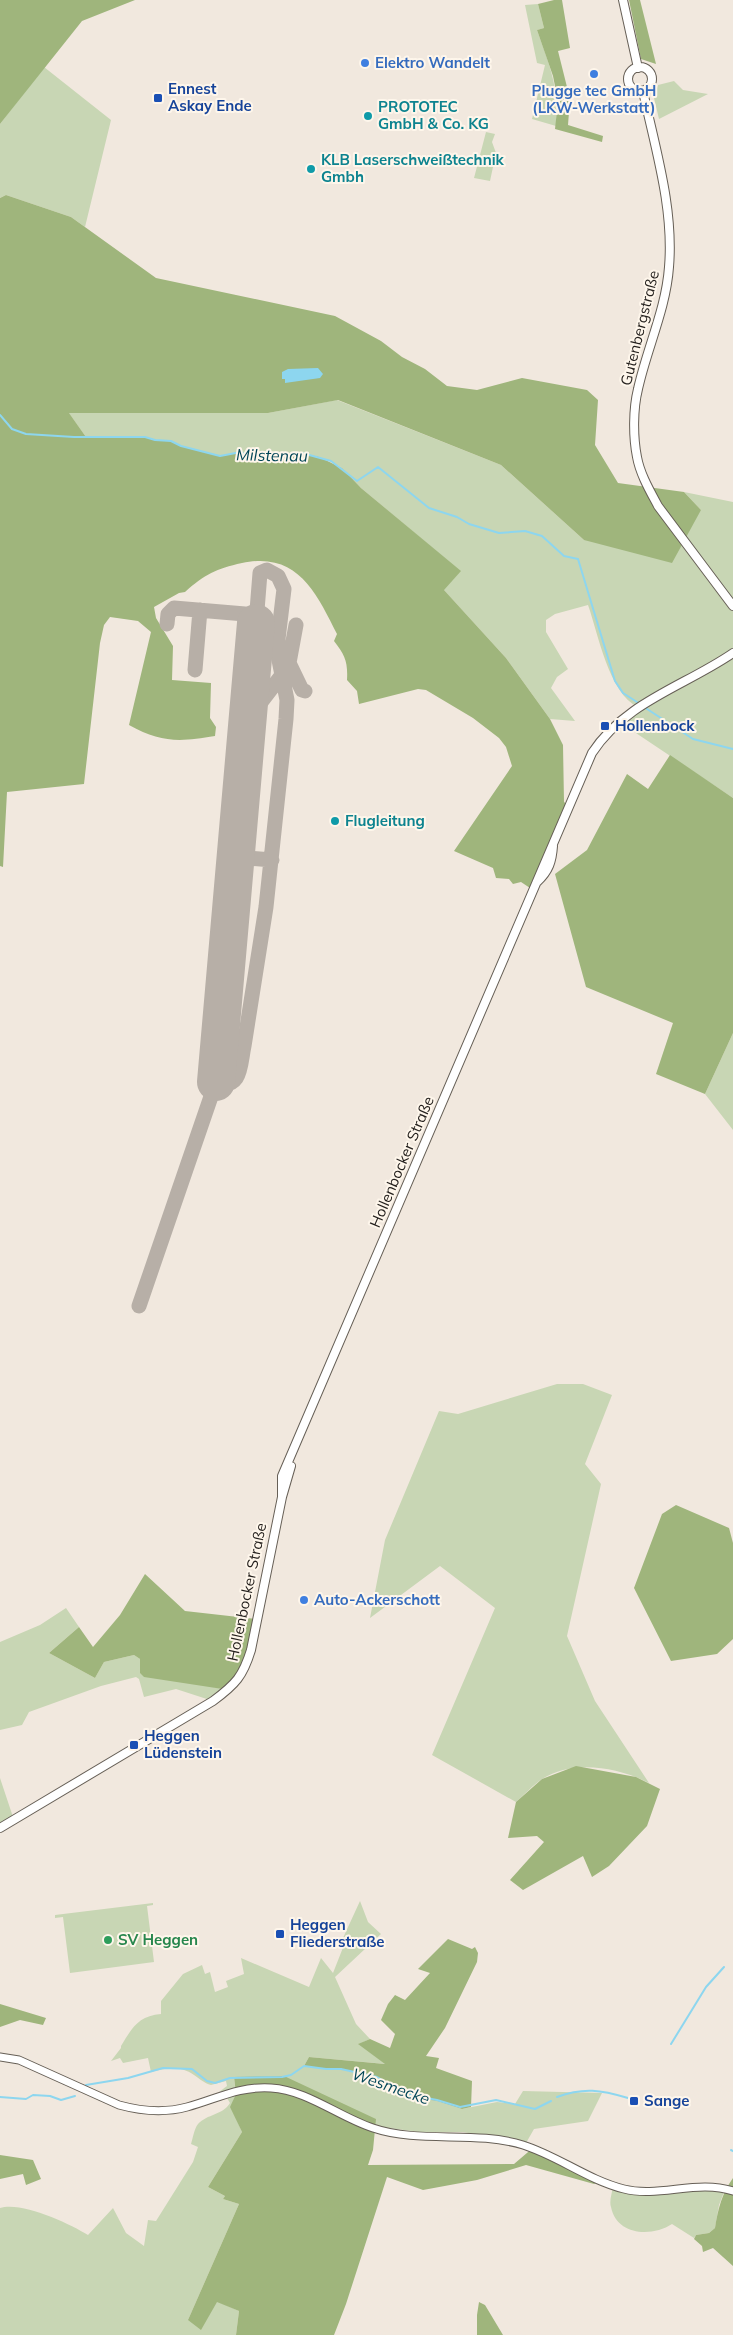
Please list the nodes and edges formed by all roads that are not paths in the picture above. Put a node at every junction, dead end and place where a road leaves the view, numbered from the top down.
1 (623, 0) edge
2 (638, 68) junction
3 (643, 91) junction
4 (733, 606) edge
5 (733, 653) edge
6 (0, 1828) edge
7 (0, 2057) edge
8 (733, 2191) edge

1 - 2 main road, Gutenbergstraße
2 - 3 main road, Gutenbergstraße
2 - 3 main road
3 - 4 main road, Gutenbergstraße
5 - 6 main road, Hollenbocker Straße
7 - 8 street

